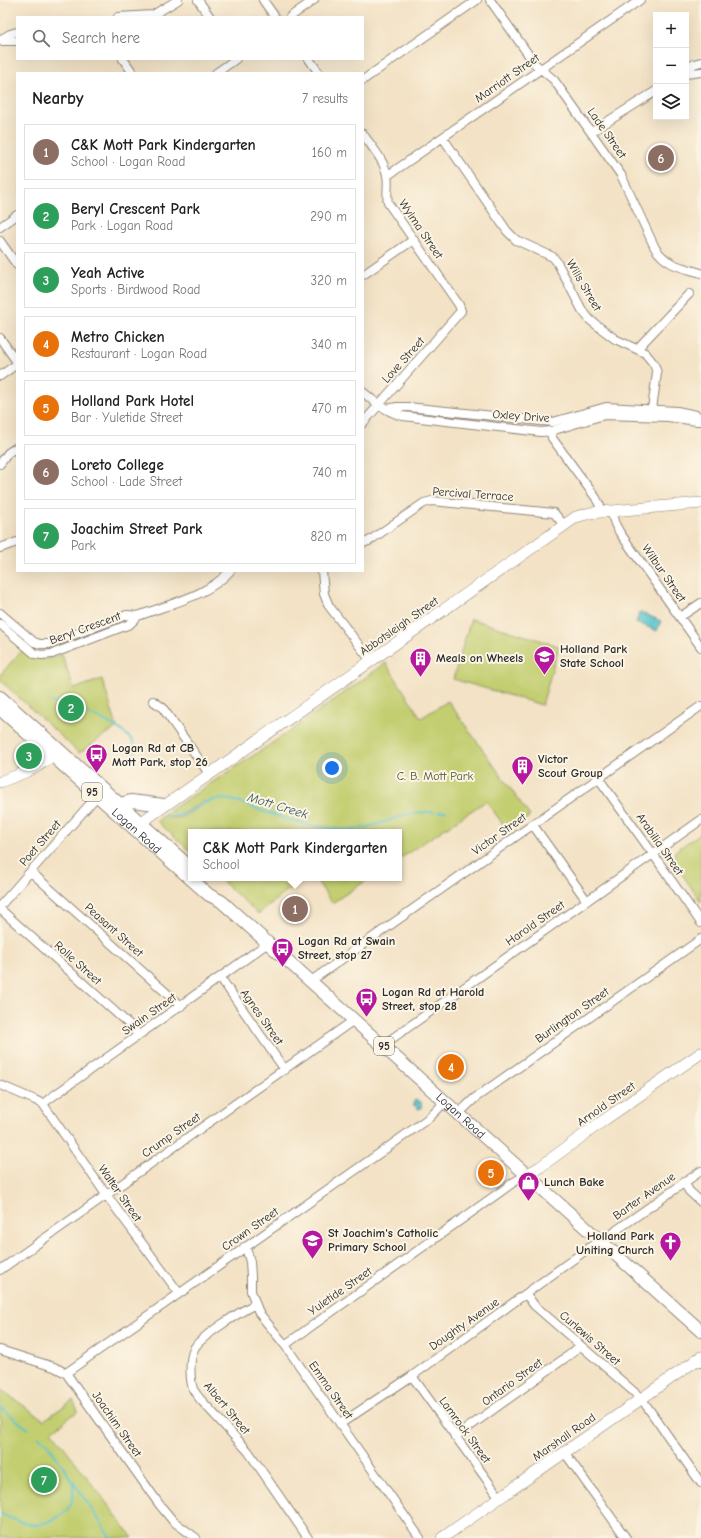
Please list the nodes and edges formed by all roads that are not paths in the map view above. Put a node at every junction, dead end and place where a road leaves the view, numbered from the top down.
1 (178, 0) edge
2 (198, 0) edge
3 (263, 0) edge
4 (314, 0) edge
5 (477, 0) edge
6 (490, 0) edge
7 (640, 0) edge
8 (136, 16) edge
9 (209, 16) edge
10 (274, 16) edge
11 (291, 16) edge
12 (16, 33) edge
13 (7, 40) edge
14 (124, 60) edge
15 (235, 60) edge
16 (310, 60) edge
17 (701, 62) edge
18 (689, 68) edge
19 (541, 69) junction
20 (132, 72) edge
21 (217, 72) edge
22 (318, 72) edge
23 (701, 72) edge
24 (689, 74) edge
25 (364, 79) edge
26 (653, 93) edge
27 (591, 132) junction
28 (364, 136) edge
29 (443, 138) junction
30 (387, 176) junction
31 (16, 216) edge
32 (0, 226) edge
33 (413, 240) junction
34 (0, 241) edge
35 (16, 264) edge
36 (701, 273) edge
37 (364, 275) edge
38 (689, 294) dead end
39 (461, 312) joint
40 (0, 338) edge
41 (637, 349) junction
42 (16, 362) edge
43 (16, 364) edge
44 (0, 376) edge
45 (364, 393) edge
46 (382, 407) junction
47 (652, 409) junction
48 (701, 419) edge
49 (364, 422) edge
50 (551, 431) junction
51 (16, 448) edge
52 (0, 464) edge
53 (701, 503) edge
54 (607, 512) junction
55 (564, 525) junction
56 (16, 542) edge
57 (364, 542) edge
58 (0, 548) edge
59 (229, 572) edge
60 (322, 572) edge
61 (701, 602) edge
62 (0, 613) edge
63 (138, 616) junction
64 (680, 617) junction
65 (0, 624) edge
66 (701, 647) edge
67 (371, 661) junction
68 (0, 697) edge
69 (153, 700) dead end
70 (701, 706) edge
71 (0, 709) edge
72 (55, 752) junction
73 (210, 774) junction
74 (599, 779) junction
75 (0, 782) edge
76 (97, 796) junction
77 (120, 804) junction
78 (164, 805) junction
79 (701, 820) edge
80 (136, 825) junction
81 (533, 825) junction
82 (653, 854) junction
83 (188, 866) edge
84 (31, 872) junction
85 (188, 875) edge
86 (194, 881) edge
87 (205, 881) edge
88 (221, 901) junction
89 (587, 901) junction
90 (0, 906) edge
91 (0, 909) edge
92 (701, 923) edge
93 (701, 939) edge
94 (268, 943) junction
95 (220, 977) junction
96 (311, 982) junction
97 (181, 1006) junction
98 (354, 1020) junction
99 (138, 1035) junction
100 (382, 1045) junction
101 (701, 1054) edge
102 (285, 1070) junction
103 (0, 1085) edge
104 (445, 1102) junction
105 (43, 1104) junction
106 (458, 1114) junction
107 (701, 1171) edge
108 (526, 1174) junction
109 (684, 1182) junction
110 (107, 1196) junction
111 (701, 1202) edge
112 (601, 1241) junction
113 (244, 1248) junction
114 (0, 1270) edge
115 (179, 1294) junction
116 (526, 1294) junction
117 (255, 1304) junction
118 (701, 1331) edge
119 (285, 1345) junction
120 (580, 1345) junction
121 (0, 1350) edge
122 (700, 1359) edge
123 (66, 1373) junction
124 (412, 1376) junction
125 (640, 1398) junction
126 (340, 1424) junction
127 (456, 1437) junction
128 (565, 1453) junction
129 (701, 1483) edge
130 (500, 1498) junction
131 (196, 1538) edge
132 (308, 1538) edge
133 (420, 1538) edge
134 (442, 1538) edge
135 (626, 1538) edge

1 - 8 street
2 - 9 street
3 - 10 street
4 - 11 street
5 - 25 street
6 - 19 street, Lade Street
7 - 19 street, Marriott Street
12 - 13 street
14 - 20 street
15 - 21 street
16 - 22 street
17 - 18 street
19 - 27 street, Lade Street
19 - 29 street, Marriott Street
23 - 24 street
26 - 27 street
27 - 36 street, Lade Street
28 - 30 street, Wylma Street
29 - 30 street, Marriott Street
29 - 41 street, Wills Street
30 - 33 street, Wylma Street
31 - 32 street
33 - 37 street
33 - 39 street, Wylma Street
34 - 35 street
38 - 41 street
39 - 46 street, Love Street
40 - 42 street
41 - 47 street, Wills Street
43 - 44 street
45 - 46 street, Oxley Drive
46 - 47 street, Oxley Drive
46 - 49 street, Love Street
46 - 50 street, Oxley Drive
47 - 48 street, Oxley Drive
48 - 50 street, Oxley Drive
50 - 54 street, Wilbur Street
51 - 52 street
53 - 54 street, Abbotsleigh Street
54 - 55 street, Abbotsleigh Street
54 - 64 street, Wilbur Street
55 - 57 street, Percival Terrace
55 - 67 street, Abbotsleigh Street
56 - 58 street
59 - 63 street, Beryl Crescent
60 - 67 street
61 - 64 street
62 - 63 street, Beryl Crescent
63 - 65 street, Beryl Crescent
64 - 66 street, Wilbur Street
67 - 73 street, Abbotsleigh Street
68 - 72 main road, Logan Road / 95
69 - 73 street
70 - 74 street, Victor Street
71 - 72 main road, Logan Road / 95
72 - 75 street
72 - 76 main road, Logan Road / 95
72 - 77 main road, Logan Road / 95
73 - 78 street, Abbotsleigh Street
74 - 81 street, Victor Street
74 - 82 street, Arabilia Street
76 - 80 main road, Logan Road / 95
76 - 84 street, Poet Street
77 - 78 main road
77 - 80 main road, Logan Road / 95
78 - 80 street, Abbotsleigh Street
79 - 82 street, Harold Street
80 - 83 main road, Logan Road / 95
80 - 85 main road, Logan Road / 95
81 - 89 street
81 - 96 street, Victor Street
82 - 89 street, Harold Street
82 - 92 street, Arabilia Street
84 - 90 street, Poet Street
84 - 97 street, Peasant Street
86 - 88 main road, Logan Road / 95
87 - 88 main road, Logan Road / 95
88 - 94 main road, Logan Road / 95
89 - 100 street, Harold Street
91 - 99 street, Rolle Street
93 - 106 street, Burlington Street
94 - 95 street, Swain Street
94 - 96 main road, Logan Road / 95
95 - 97 street, Swain Street
95 - 102 street, Agnes Street
96 - 98 main road, Logan Road / 95
97 - 99 street, Swain Street
98 - 100 main road, Logan Road / 95
98 - 102 street, Crump Street
99 - 105 street, Swain Street
100 - 104 main road, Logan Road / 95
101 - 108 street, Arnold Street
102 - 110 street, Crump Street
103 - 105 street
104 - 106 main road, Logan Road / 95
104 - 113 street, Crown Street
105 - 110 street, Walter Street
106 - 108 main road, Logan Road / 95
107 - 109 street, Barter Avenue
108 - 112 main road, Logan Road / 95
108 - 119 street, Yuletide Street
109 - 111 street
109 - 112 street, Barter Avenue
110 - 114 street, Crump Street
110 - 115 street, Walter Street
112 - 116 street, Doughty Avenue
112 - 118 main road, Logan Road / 95
113 - 115 street, Crown Street
113 - 117 street, Emma Street
115 - 123 street, Crown Street
116 - 120 street, Curlewis Street
116 - 124 street, Doughty Avenue
117 - 119 street, Emma Street
117 - 132 street, Albert Street
119 - 126 street, Emma Street
120 - 125 street, Curlewis Street
120 - 127 street, Ontario Street
121 - 123 street
122 - 125 street, Marshall Road
123 - 131 street, Joachim Street
124 - 126 street, Doughty Avenue
124 - 127 street, Lamrock Street
125 - 128 street, Marshall Road
125 - 129 street, Curlewis Street
126 - 133 street, Emma Street
127 - 130 street, Lamrock Street
128 - 130 street, Marshall Road
128 - 135 street
130 - 134 street, Marshall Road

